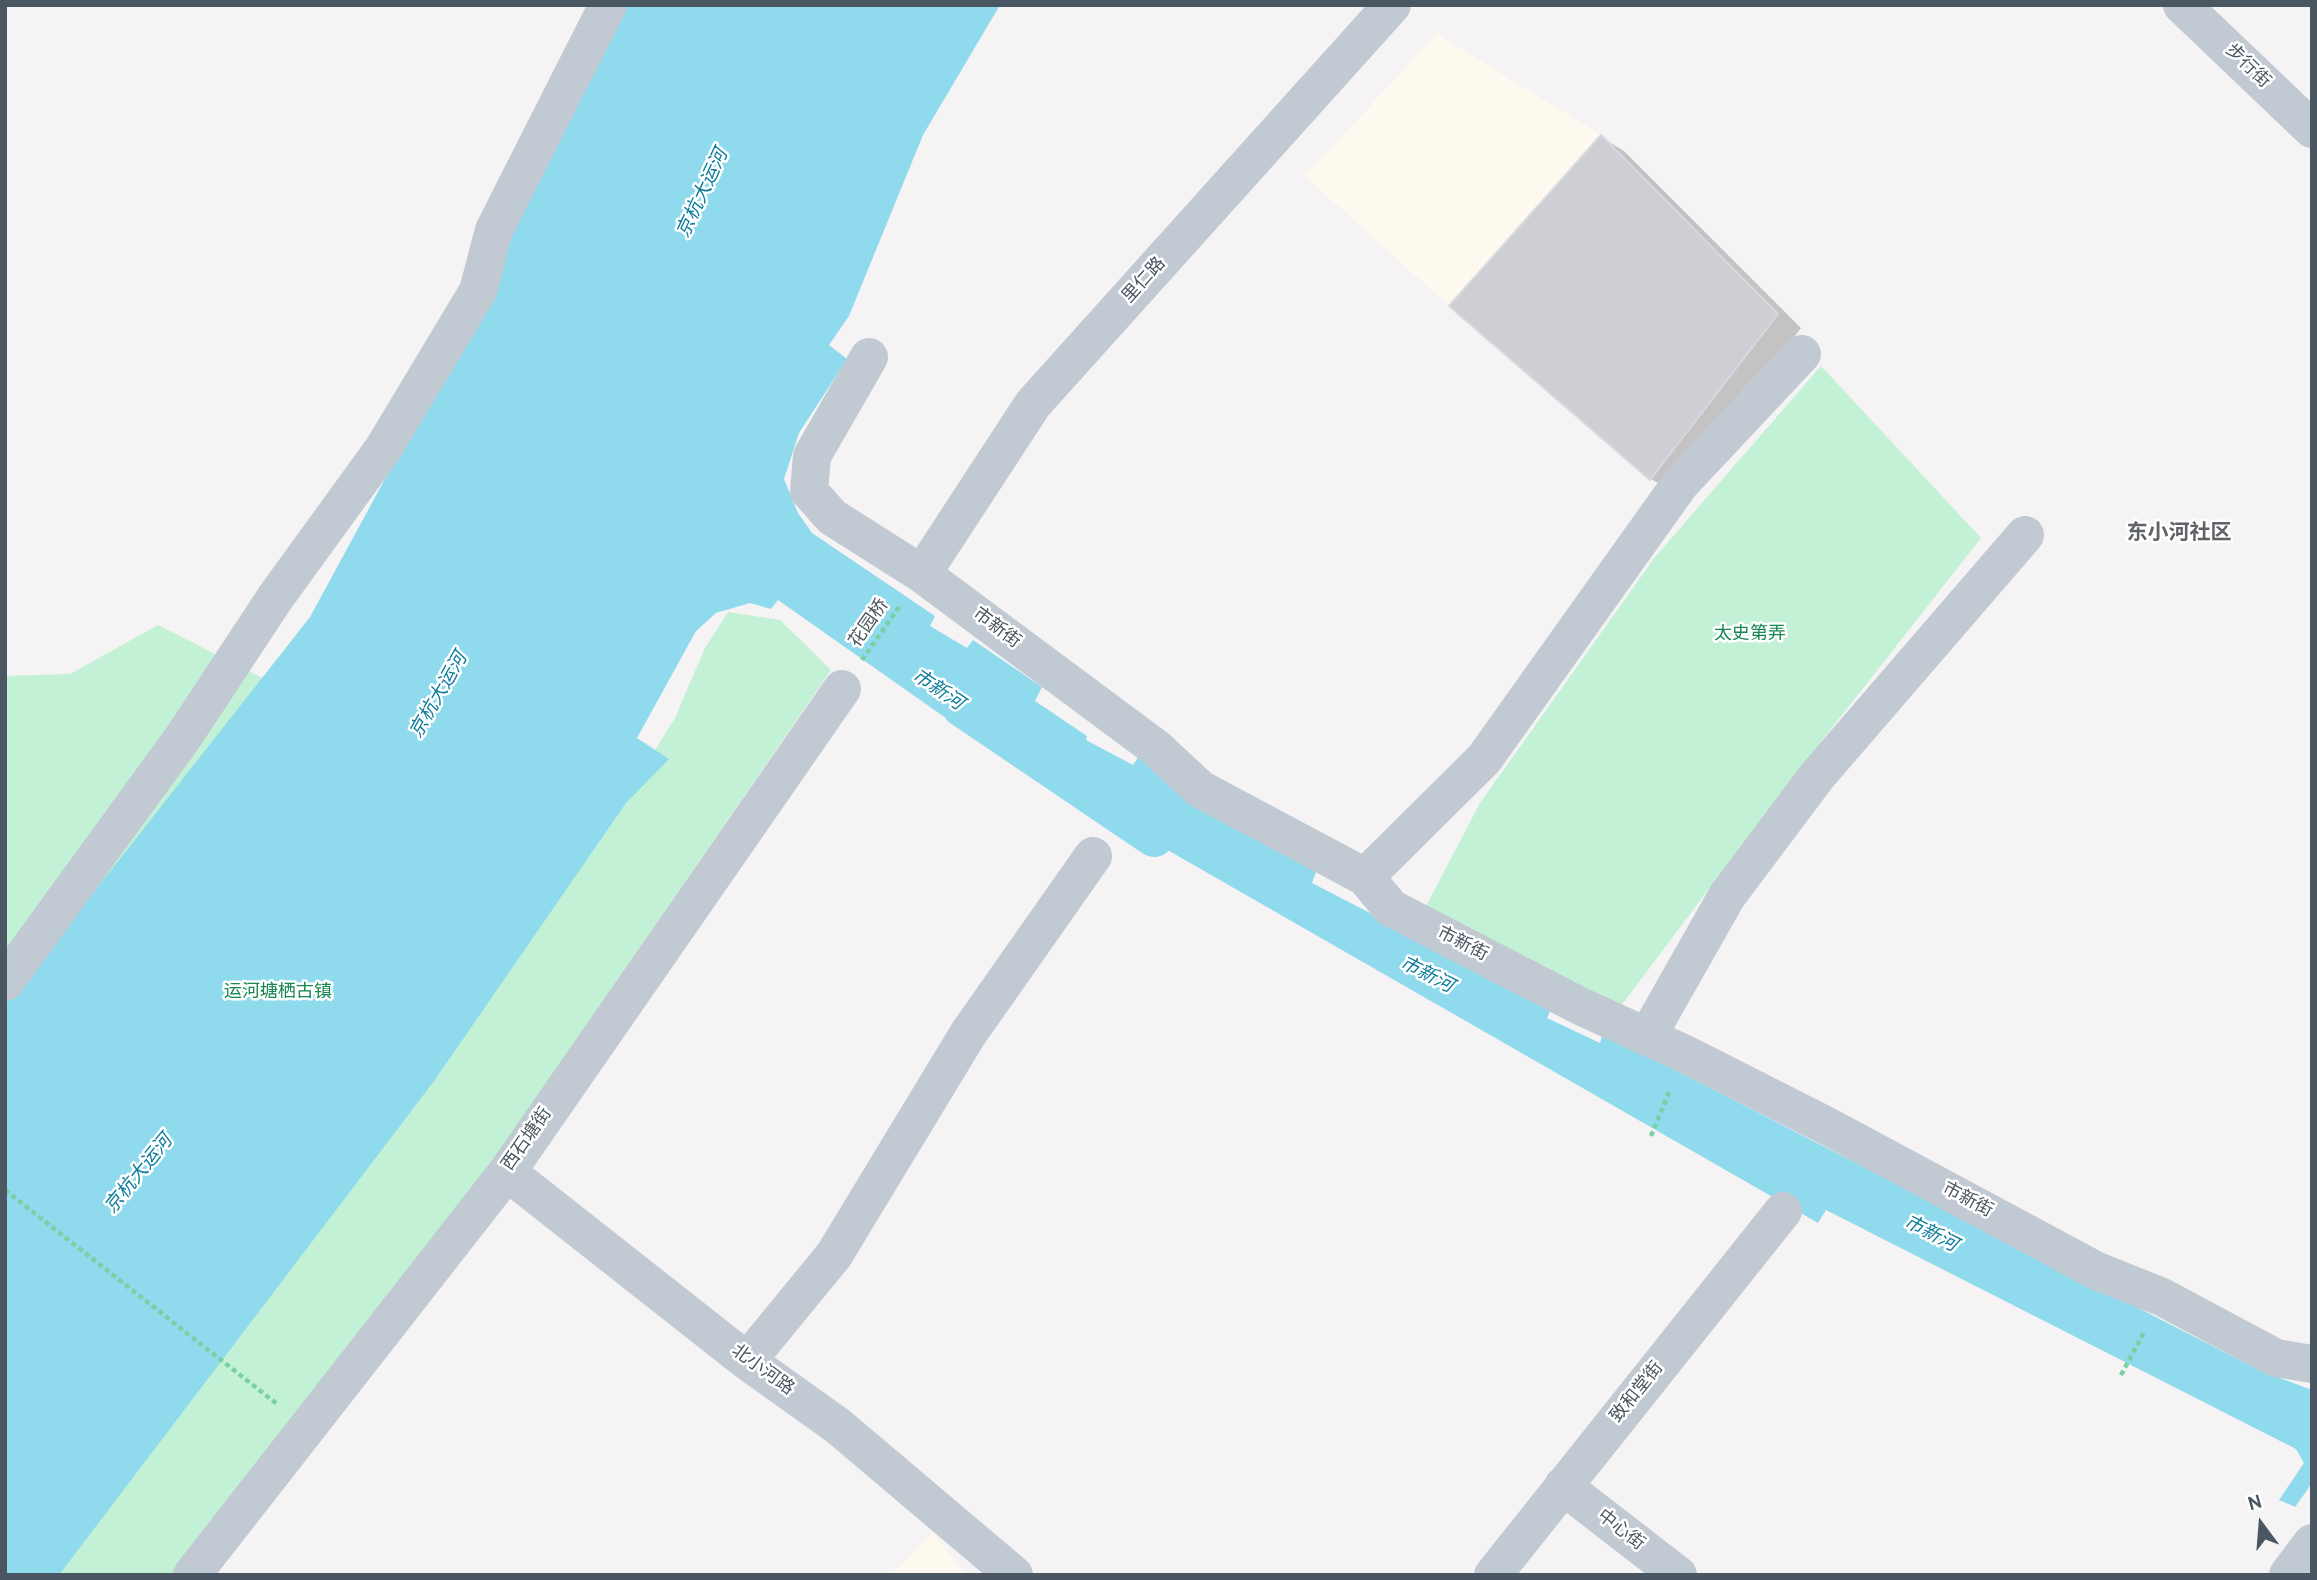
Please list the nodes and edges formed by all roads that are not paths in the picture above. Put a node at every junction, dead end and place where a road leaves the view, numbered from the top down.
1 (608, 5) edge
2 (1392, 5) edge
3 (2182, 5) edge
4 (2312, 129) edge
5 (1802, 354) dead end
6 (869, 357) dead end
7 (2025, 535) dead end
8 (922, 574) junction
9 (842, 689) road end
10 (1093, 856) dead end
11 (1365, 877) junction
12 (5, 982) edge
13 (1647, 1037) junction
14 (507, 1171) junction
15 (1783, 1211) dead end
16 (747, 1361) junction
17 (2312, 1364) edge
18 (1563, 1486) junction
19 (2312, 1543) edge
20 (192, 1575) edge
21 (1014, 1575) edge
22 (1493, 1575) edge
23 (1678, 1575) edge
24 (2288, 1575) edge

1 - 12 street
2 - 8 street, 里仁路
3 - 4 street, 步行街
5 - 11 street
6 - 8 street, 市新街
7 - 13 street
8 - 11 street, 市新街
9 - 14 street, 西石塘街
10 - 16 street
11 - 13 street, 市新街
13 - 17 street, 市新街
14 - 16 street, 北小河路
14 - 20 street, 西石塘街
15 - 18 street, 致和堂街
16 - 21 street, 北小河路
18 - 22 street, 致和堂街
18 - 23 street, 中心街
19 - 24 street

